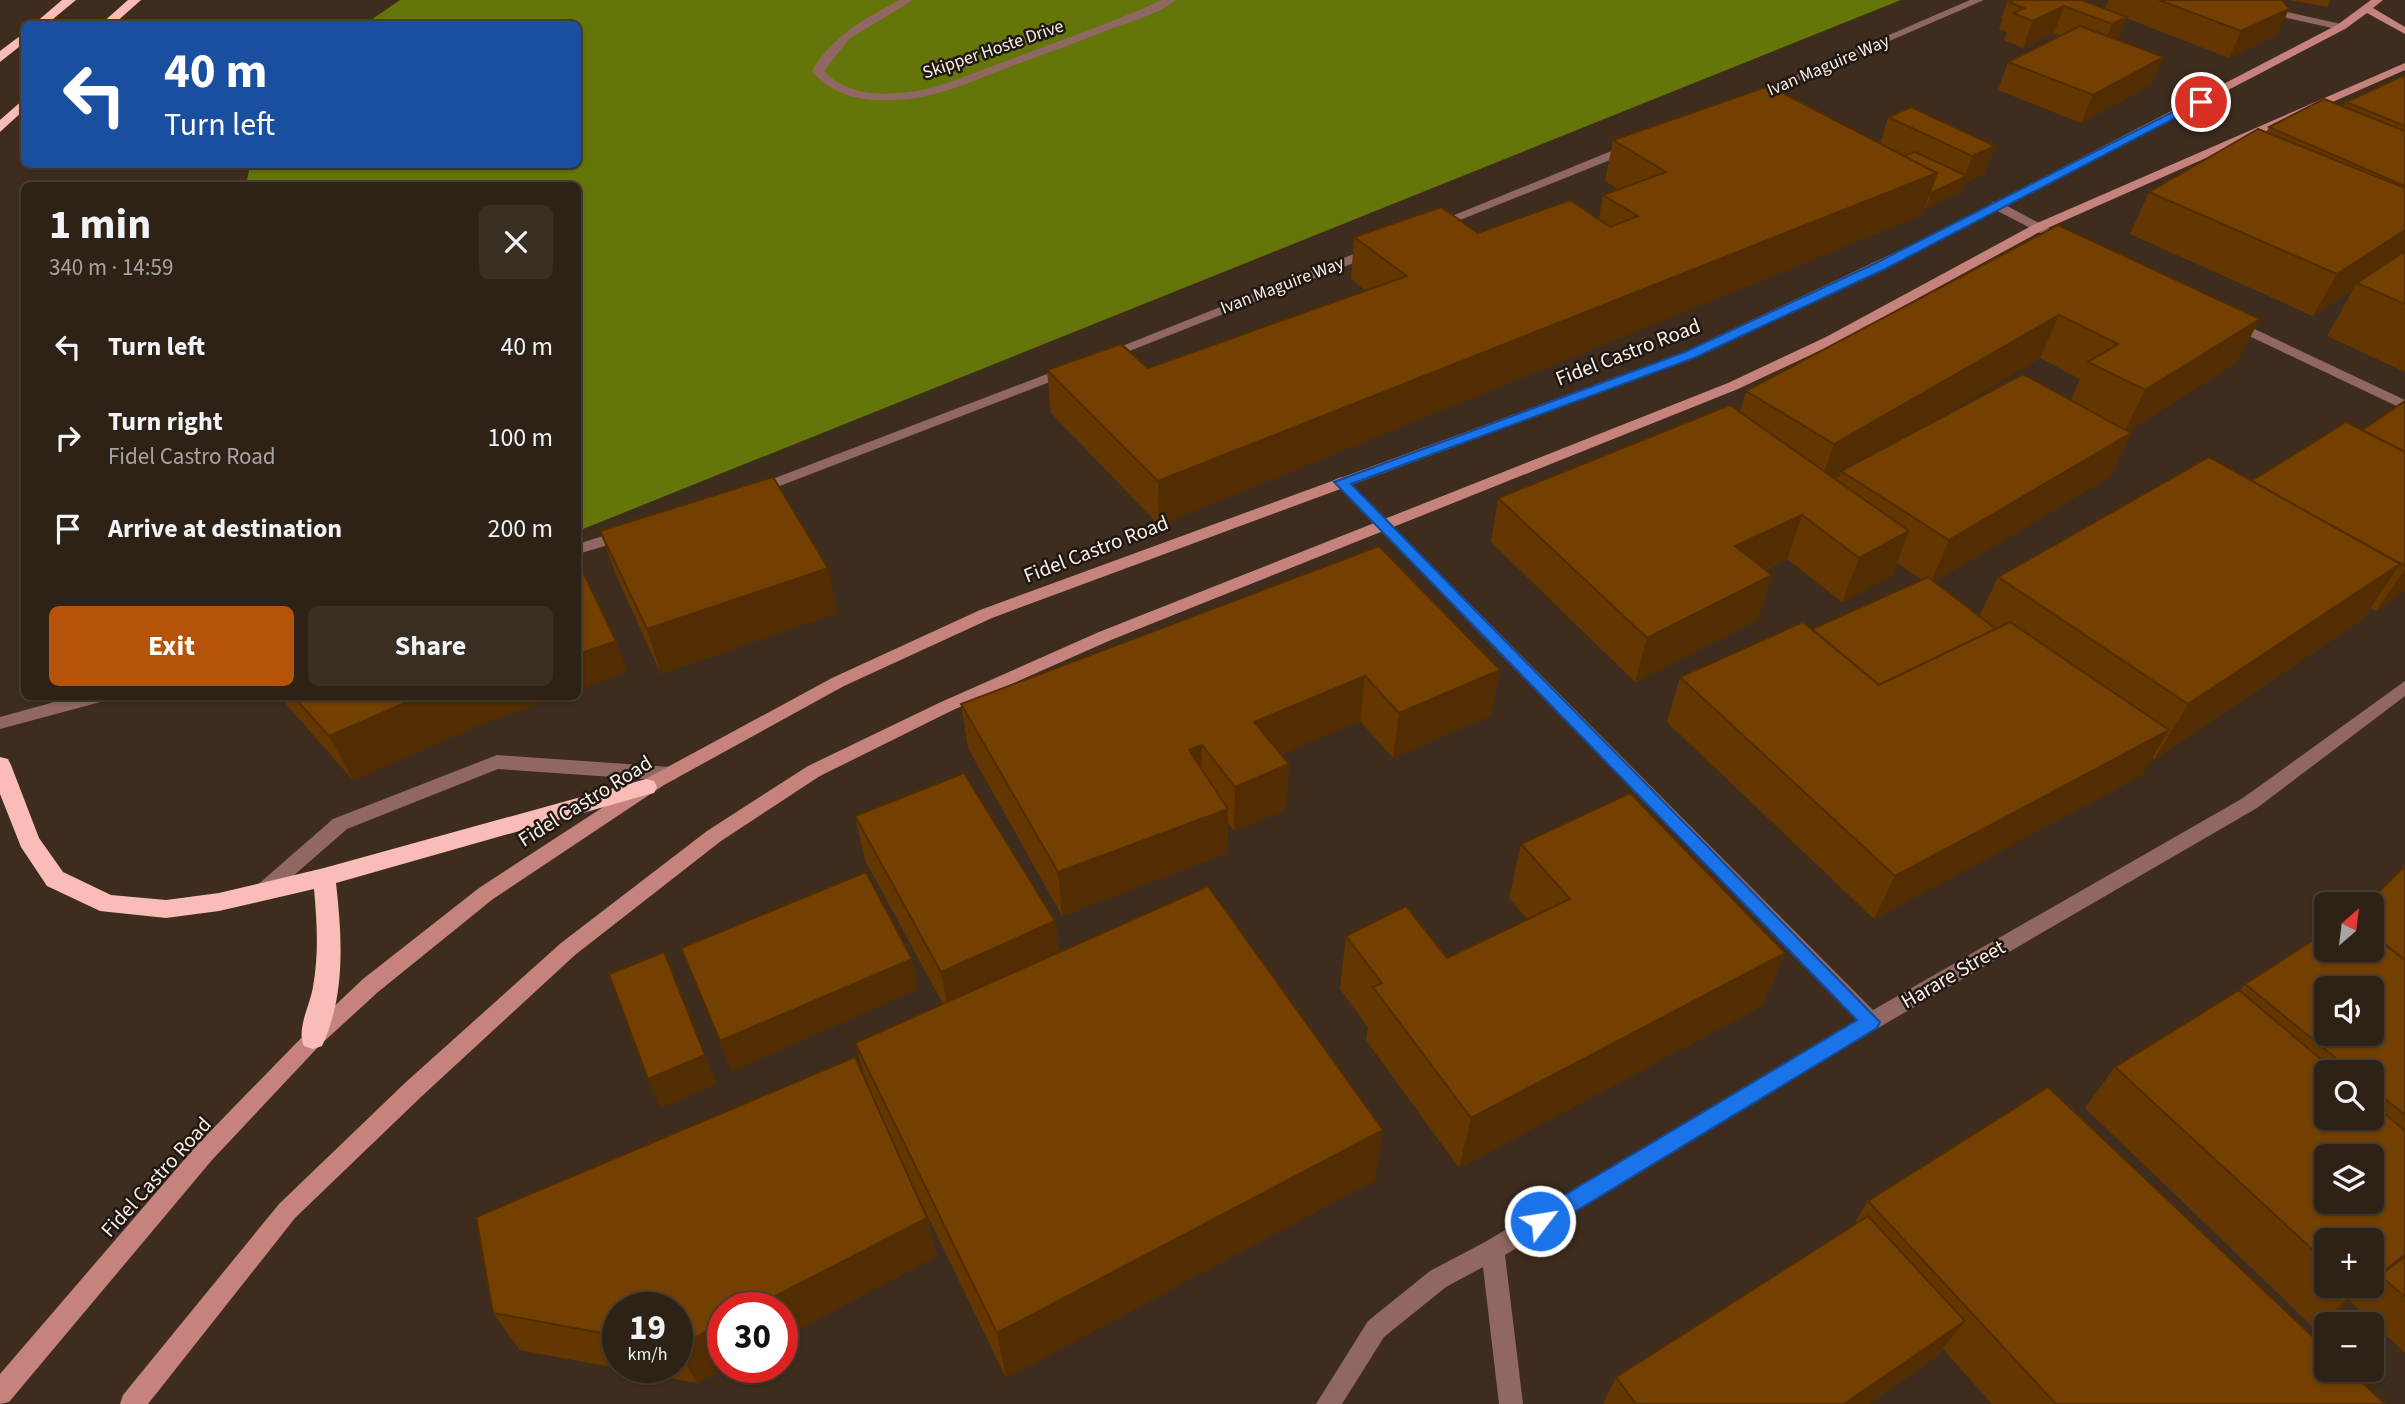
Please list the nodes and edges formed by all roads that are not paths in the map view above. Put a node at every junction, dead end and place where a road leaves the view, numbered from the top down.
1 (71, 0) edge
2 (135, 0) edge
3 (908, 0) edge
4 (1171, 0) edge
5 (1979, 0) edge
6 (2373, 5) edge
7 (2250, 7) edge
8 (44, 21) edge
9 (110, 21) edge
10 (2341, 27) junction
11 (2405, 31) edge
12 (21, 40) edge
13 (0, 58) edge
14 (2405, 66) edge
15 (1739, 102) edge
16 (21, 106) edge
17 (0, 128) edge
18 (1640, 143) edge
19 (1996, 205) junction
20 (2039, 227) junction
21 (1423, 230) edge
22 (1384, 246) edge
23 (2087, 251) edge
24 (2219, 316) edge
25 (2405, 406) edge
26 (1341, 482) junction
27 (746, 494) edge
28 (1387, 525) junction
29 (642, 528) edge
30 (581, 548) edge
31 (2405, 687) edge
32 (87, 700) edge
33 (0, 723) edge
34 (0, 765) edge
35 (670, 774) junction
36 (646, 787) junction
37 (324, 877) junction
38 (262, 892) junction
39 (1871, 1022) junction
40 (313, 1038) junction
41 (1493, 1250) junction
42 (0, 1394) edge
43 (132, 1404) edge
44 (1328, 1404) edge
45 (1511, 1404) edge

1 - 8 highway
2 - 9 highway
3 - 4 street, Skipper Hoste Drive
5 - 15 street, Ivan Maguire Way
6 - 10 main road, Fidel Castro Road
6 - 11 main road
7 - 10 street
10 - 19 main road, Fidel Castro Road
12 - 13 highway
14 - 20 main road
16 - 17 highway
18 - 21 street
19 - 20 street
19 - 26 main road, Fidel Castro Road
20 - 23 street
20 - 28 main road
22 - 27 street, Ivan Maguire Way
24 - 25 street
26 - 28 street
26 - 35 main road, Fidel Castro Road
28 - 39 street
28 - 43 main road
29 - 30 street
31 - 39 street, Harare Street
32 - 33 street
34 - 38 highway
35 - 36 main road, Fidel Castro Road
35 - 38 street
36 - 37 highway
36 - 40 main road, Fidel Castro Road
37 - 38 highway
37 - 40 highway
39 - 41 street, Harare Street
40 - 42 main road, Fidel Castro Road
41 - 44 street, Harare Street
41 - 45 street

